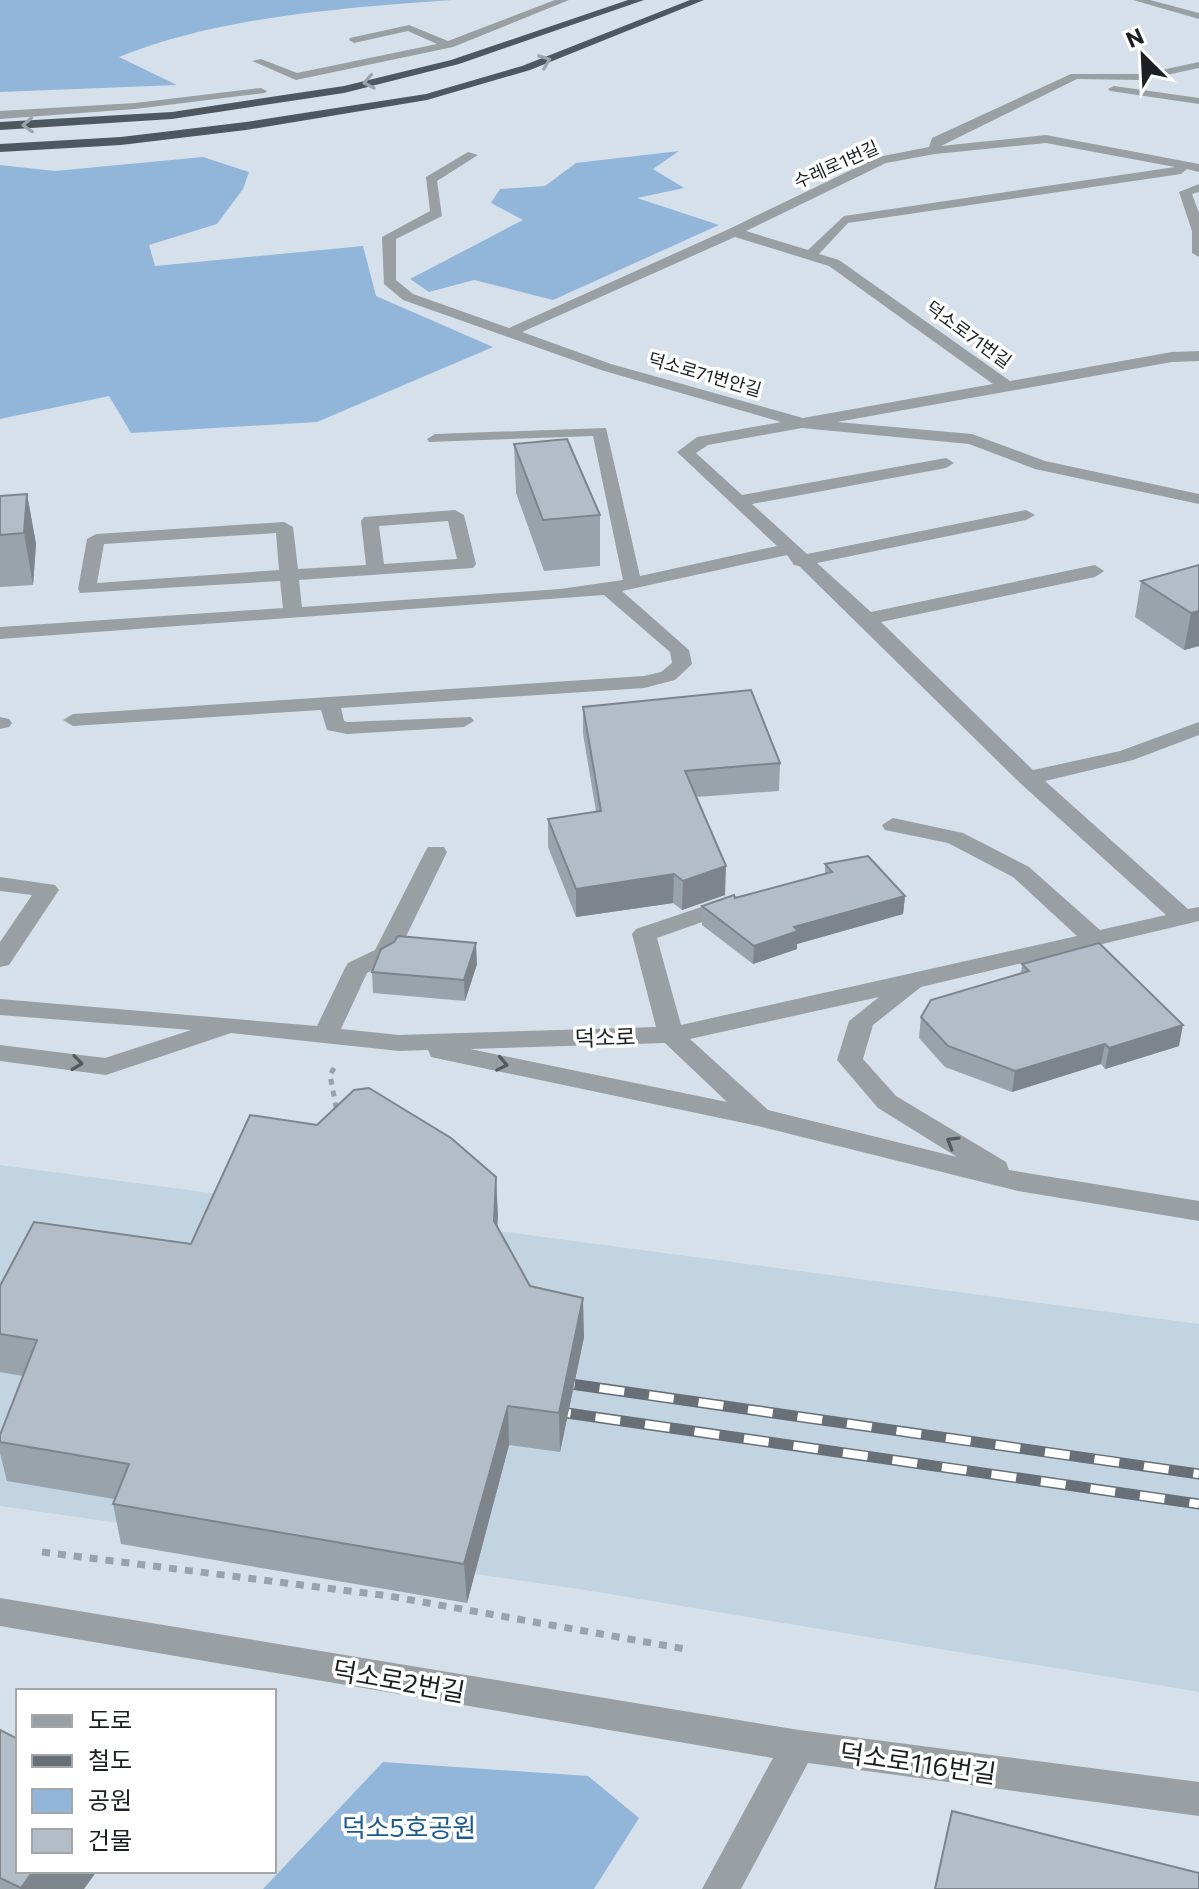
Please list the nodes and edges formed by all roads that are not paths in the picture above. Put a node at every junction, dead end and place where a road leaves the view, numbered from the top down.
1 (564, 0) edge
2 (1138, 0) edge
3 (635, 1) edge
4 (696, 1) edge
5 (1199, 16) edge
6 (502, 22) junction
7 (416, 31) junction
8 (354, 40) dead end
9 (446, 45) junction
10 (482, 53) junction
11 (385, 56) junction
12 (257, 61) dead end
13 (1199, 65) edge
14 (425, 69) junction
15 (560, 70) dead end
16 (296, 77) junction
17 (532, 80) dead end
18 (1062, 82) junction
19 (264, 96) junction
20 (1199, 101) edge
21 (0, 115) edge
22 (352, 123) dead end
23 (0, 126) edge
24 (277, 135) dead end
25 (0, 140) edge
26 (0, 148) edge
27 (935, 150) junction
28 (0, 155) edge
29 (472, 155) dead end
30 (1199, 167) edge
31 (1199, 188) edge
32 (1198, 225) edge
33 (734, 232) junction
34 (1199, 248) edge
35 (810, 256) junction
36 (511, 332) junction
37 (1199, 356) edge
38 (1006, 386) junction
39 (805, 424) junction
40 (435, 439) dead end
41 (946, 463) dead end
42 (1199, 499) edge
43 (738, 501) junction
44 (1026, 515) dead end
45 (795, 555) junction
46 (376, 570) junction
47 (1095, 571) dead end
48 (289, 575) junction
49 (632, 581) junction
50 (608, 589) junction
51 (293, 613) junction
52 (867, 619) junction
53 (0, 633) edge
54 (330, 703) junction
55 (73, 720) dead end
56 (464, 721) dead end
57 (1199, 728) edge
58 (1028, 778) junction
59 (893, 825) dead end
60 (436, 852) dead end
61 (0, 884) edge
62 (757, 894) edge
63 (1191, 916) edge
64 (1095, 939) junction
65 (0, 960) edge
66 (917, 981) junction
67 (0, 1007) edge
68 (231, 1025) junction
69 (326, 1033) junction
70 (671, 1035) junction
71 (399, 1043) junction
72 (0, 1053) edge
73 (759, 1117) junction
74 (1018, 1182) junction
75 (1199, 1211) edge
76 (0, 1612) edge
77 (799, 1746) junction
78 (1199, 1799) edge
79 (721, 1889) edge

1 - 6 street
2 - 5 street
3 - 10 highway
3 - 25 highway
4 - 15 highway
26 -> 4 highway
6 - 7 street
6 - 9 street
7 - 8 street
7 - 9 street
9 - 10 street
9 - 11 street
10 - 14 highway
11 - 14 street
11 - 16 street
12 - 16 street
13 - 18 street
14 -> 19 highway
16 - 19 street
17 - 22 highway
18 - 20 street
18 - 27 street
19 - 21 street
19 -> 23 highway
24 - 28 highway
27 - 30 street, 수레로1번길
27 - 33 street, 수레로1번길
29 - 36 street, 덕소로71번안길
30 - 35 street
31 - 32 street
32 - 34 street
33 - 35 street, 덕소로71번길
33 - 36 street, 수레로1번길
35 - 38 street, 덕소로71번길
36 - 39 street, 덕소로71번안길
37 - 38 street, 덕소로71번길
38 - 39 street
39 - 42 street, 덕소로71번안길
39 - 43 street
40 - 49 street
41 - 43 street
43 - 45 street
44 - 45 street
45 - 49 street
45 - 52 street
46 - 46 street
46 - 48 street
47 - 52 street
48 - 48 street
48 - 51 street
49 - 50 street
50 - 51 street
50 - 54 street
51 - 53 street
52 - 58 street
54 - 55 street
54 - 56 street
57 - 58 street
58 - 63 street
59 - 64 street
60 - 69 street
61 - 65 street
62 - 70 street
63 - 64 street, 덕소로
64 - 66 street, 덕소로
66 - 70 street, 덕소로
74 -> 66 street
67 - 68 street, 덕소로
68 - 69 street, 덕소로
72 -> 68 street
69 - 71 street, 덕소로
70 - 71 street, 덕소로
70 - 73 street
71 -> 73 street
73 - 74 street
74 - 75 street
76 - 77 street, 덕소로2번길
77 - 78 street, 덕소로116번길
77 - 79 street

